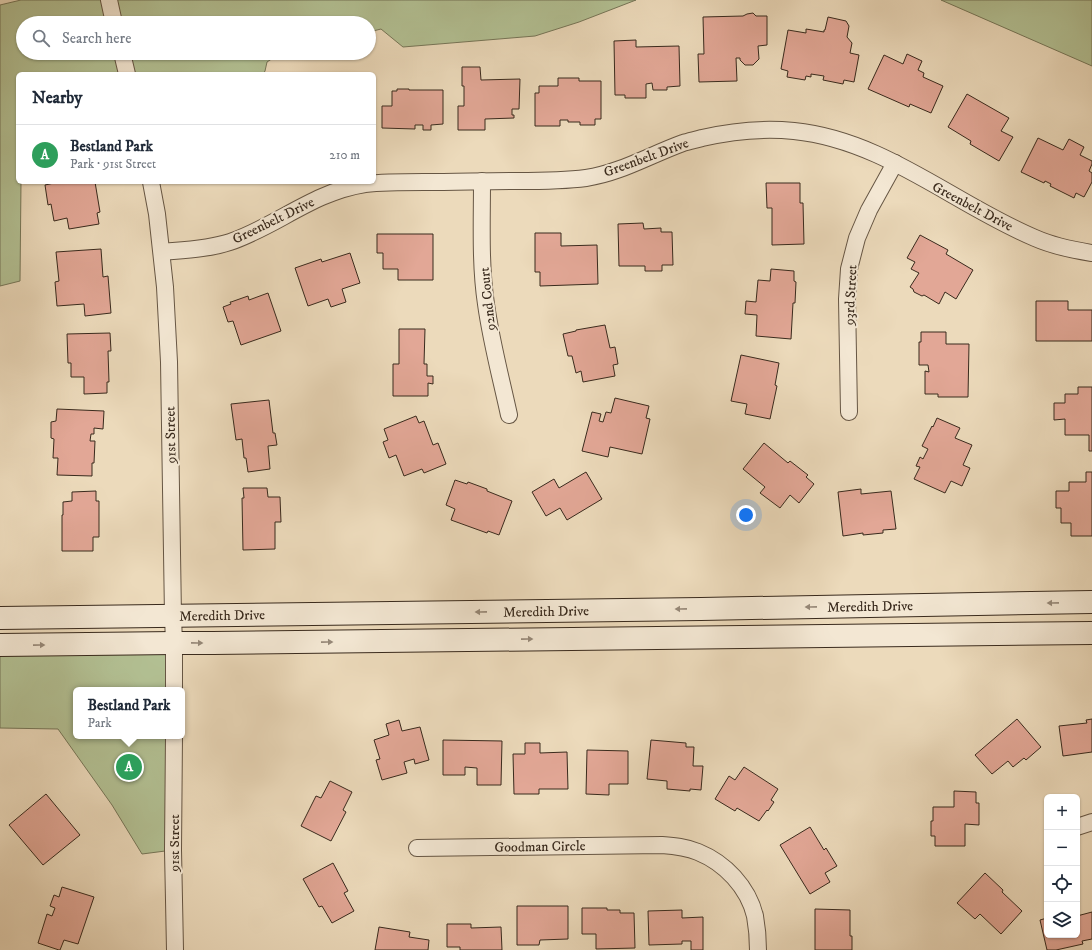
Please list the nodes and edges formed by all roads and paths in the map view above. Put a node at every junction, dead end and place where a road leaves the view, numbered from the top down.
1 (109, 0) edge
2 (112, 16) edge
3 (124, 60) edge
4 (127, 72) edge
5 (895, 163) junction
6 (482, 181) junction
7 (376, 183) edge
8 (151, 184) edge
9 (364, 184) edge
10 (162, 252) junction
11 (1092, 253) edge
12 (849, 412) dead end
13 (509, 415) dead end
14 (1092, 602) edge
15 (173, 616) junction
16 (0, 618) edge
17 (1092, 633) edge
18 (174, 643) junction
19 (0, 645) edge
20 (174, 687) edge
21 (174, 739) edge
22 (1092, 822) edge
23 (1080, 826) edge
24 (418, 848) dead end
25 (175, 950) edge
26 (758, 950) edge

1 - 2 street
3 - 4 street
5 - 6 street, Greenbelt Drive
5 - 11 street, Greenbelt Drive
5 - 12 street, 93rd Street
6 - 7 street, Greenbelt Drive
6 - 13 street, 92nd Court
8 - 10 street, 91st Street
9 - 10 street, Greenbelt Drive
10 - 15 street, 91st Street
14 -> 15 main road, Meredith Drive
15 - 16 main road, Meredith Drive
15 - 18 street, 91st Street
18 -> 17 main road, Meredith Drive
19 -> 18 main road, Meredith Drive
18 - 20 street, 91st Street
21 - 25 street, 91st Street
22 - 23 street
24 - 26 street, Goodman Circle

